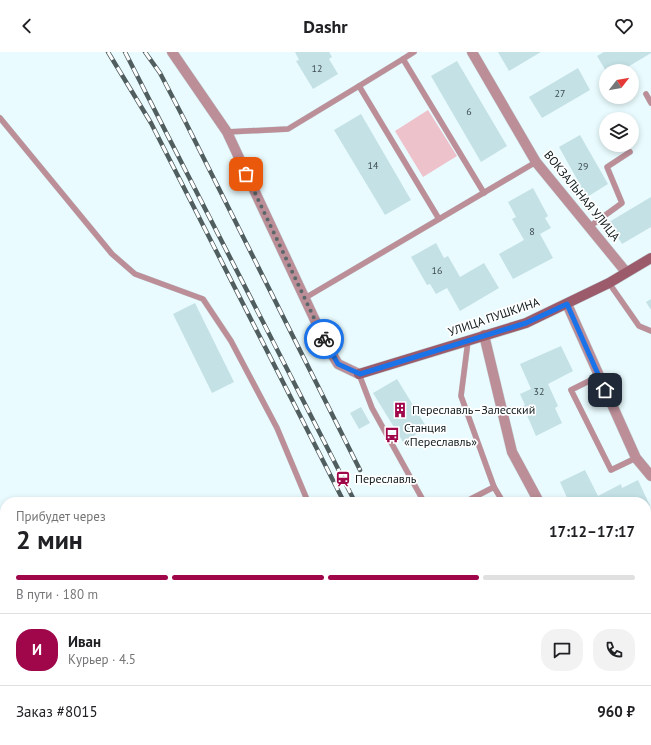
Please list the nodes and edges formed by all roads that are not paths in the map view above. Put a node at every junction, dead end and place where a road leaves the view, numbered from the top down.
1 (172, 52) edge
2 (414, 52) edge
3 (472, 52) edge
4 (403, 59) junction
5 (359, 86) junction
6 (646, 94) dead end
7 (651, 103) edge
8 (0, 118) edge
9 (226, 132) junction
10 (630, 152) dead end
11 (536, 162) junction
12 (484, 193) junction
13 (439, 219) junction
14 (590, 227) junction
15 (651, 258) edge
16 (626, 272) junction
17 (609, 283) junction
18 (305, 298) junction
19 (567, 304) junction
20 (651, 331) edge
21 (484, 335) junction
22 (468, 341) junction
23 (360, 374) junction
24 (599, 376) junction
25 (636, 458) junction
26 (651, 476) edge
27 (494, 487) junction
28 (306, 497) edge
29 (421, 497) edge
30 (475, 497) edge
31 (500, 497) edge
32 (536, 497) edge

1 - 9 street
2 - 4 lane
3 - 11 street, ВОКЗАЛЬНАЯ УЛИЦА
4 - 5 lane
4 - 12 lane
5 - 9 lane
5 - 13 lane
6 - 7 lane
8 - 28 lane
9 - 18 street
10 - 14 lane
11 - 12 lane
11 - 14 street, ВОКЗАЛЬНАЯ УЛИЦА
12 - 13 lane
13 - 18 lane
14 - 16 street, ВОКЗАЛЬНАЯ УЛИЦА
15 - 16 street, УЛИЦА ПУШКИНА
16 - 17 street, УЛИЦА ПУШКИНА
17 - 19 street, УЛИЦА ПУШКИНА
17 - 20 lane
18 - 23 street
19 - 21 street, УЛИЦА ПУШКИНА
19 - 24 street
21 - 22 street, УЛИЦА ПУШКИНА
21 - 32 street
22 - 23 street, УЛИЦА ПУШКИНА
22 - 27 lane
23 - 29 lane
24 - 25 street
24 - 25 lane
25 - 26 street
27 - 30 lane
27 - 31 lane

